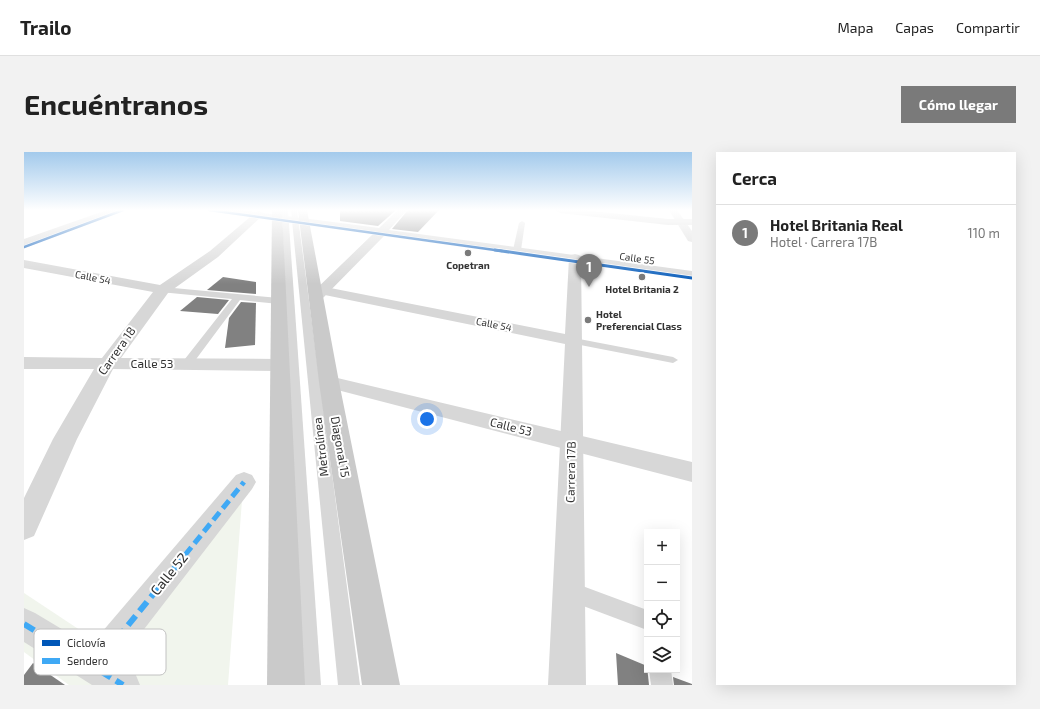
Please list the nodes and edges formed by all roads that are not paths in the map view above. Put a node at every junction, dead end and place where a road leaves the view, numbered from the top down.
1 (46, 235) edge
2 (245, 235) edge
3 (285, 235) edge
4 (288, 235) edge
5 (290, 235) edge
6 (295, 235) edge
7 (377, 235) edge
8 (409, 235) edge
9 (520, 235) edge
10 (24, 243) edge
11 (517, 250) junction
12 (575, 258) junction
13 (24, 264) edge
14 (692, 275) edge
15 (163, 290) junction
16 (318, 292) junction
17 (238, 298) junction
18 (279, 301) junction
19 (574, 340) junction
20 (673, 360) dead end
21 (24, 363) edge
22 (107, 364) junction
23 (187, 364) junction
24 (280, 365) junction
25 (329, 382) junction
26 (572, 442) junction
27 (691, 474) edge
28 (244, 482) dead end
29 (24, 527) edge
30 (569, 591) junction
31 (644, 619) edge
32 (24, 624) edge
33 (125, 629) edge
34 (34, 630) edge
35 (660, 673) edge
36 (107, 675) edge
37 (123, 685) edge
38 (286, 685) edge
39 (310, 685) edge
40 (349, 685) edge
41 (381, 685) edge
42 (567, 685) edge
43 (662, 685) edge

1 - 10 street
2 - 15 street, Carrera 18
3 - 18 main road
4 - 39 lane, Metrolínea
5 - 40 lane, Metrolínea
6 - 16 main road, Diagonal 15
7 - 16 street
8 - 11 street, Calle 55
9 - 11 lane
11 - 12 street, Calle 55
12 - 14 street, Calle 55
12 - 19 street, Carrera 17B
13 - 15 street, Calle 54
15 - 17 lane
15 - 22 street, Carrera 18
16 - 19 street, Calle 54
16 - 25 main road, Diagonal 15
17 - 18 lane
17 - 23 lane
18 - 24 main road
19 - 20 lane, Calle 54
19 - 26 street, Carrera 17B
21 - 22 street, Calle 53
22 - 23 street, Calle 53
22 - 29 street, Carrera 18
23 - 24 street, Calle 53
24 - 38 main road
25 - 26 street, Calle 53
25 - 41 main road, Diagonal 15
26 - 27 street, Calle 53
26 - 30 street, Carrera 17B
28 - 33 street, Calle 52
30 - 31 lane
30 - 42 street, Carrera 17B
32 - 34 street
35 - 43 lane
36 - 37 street

